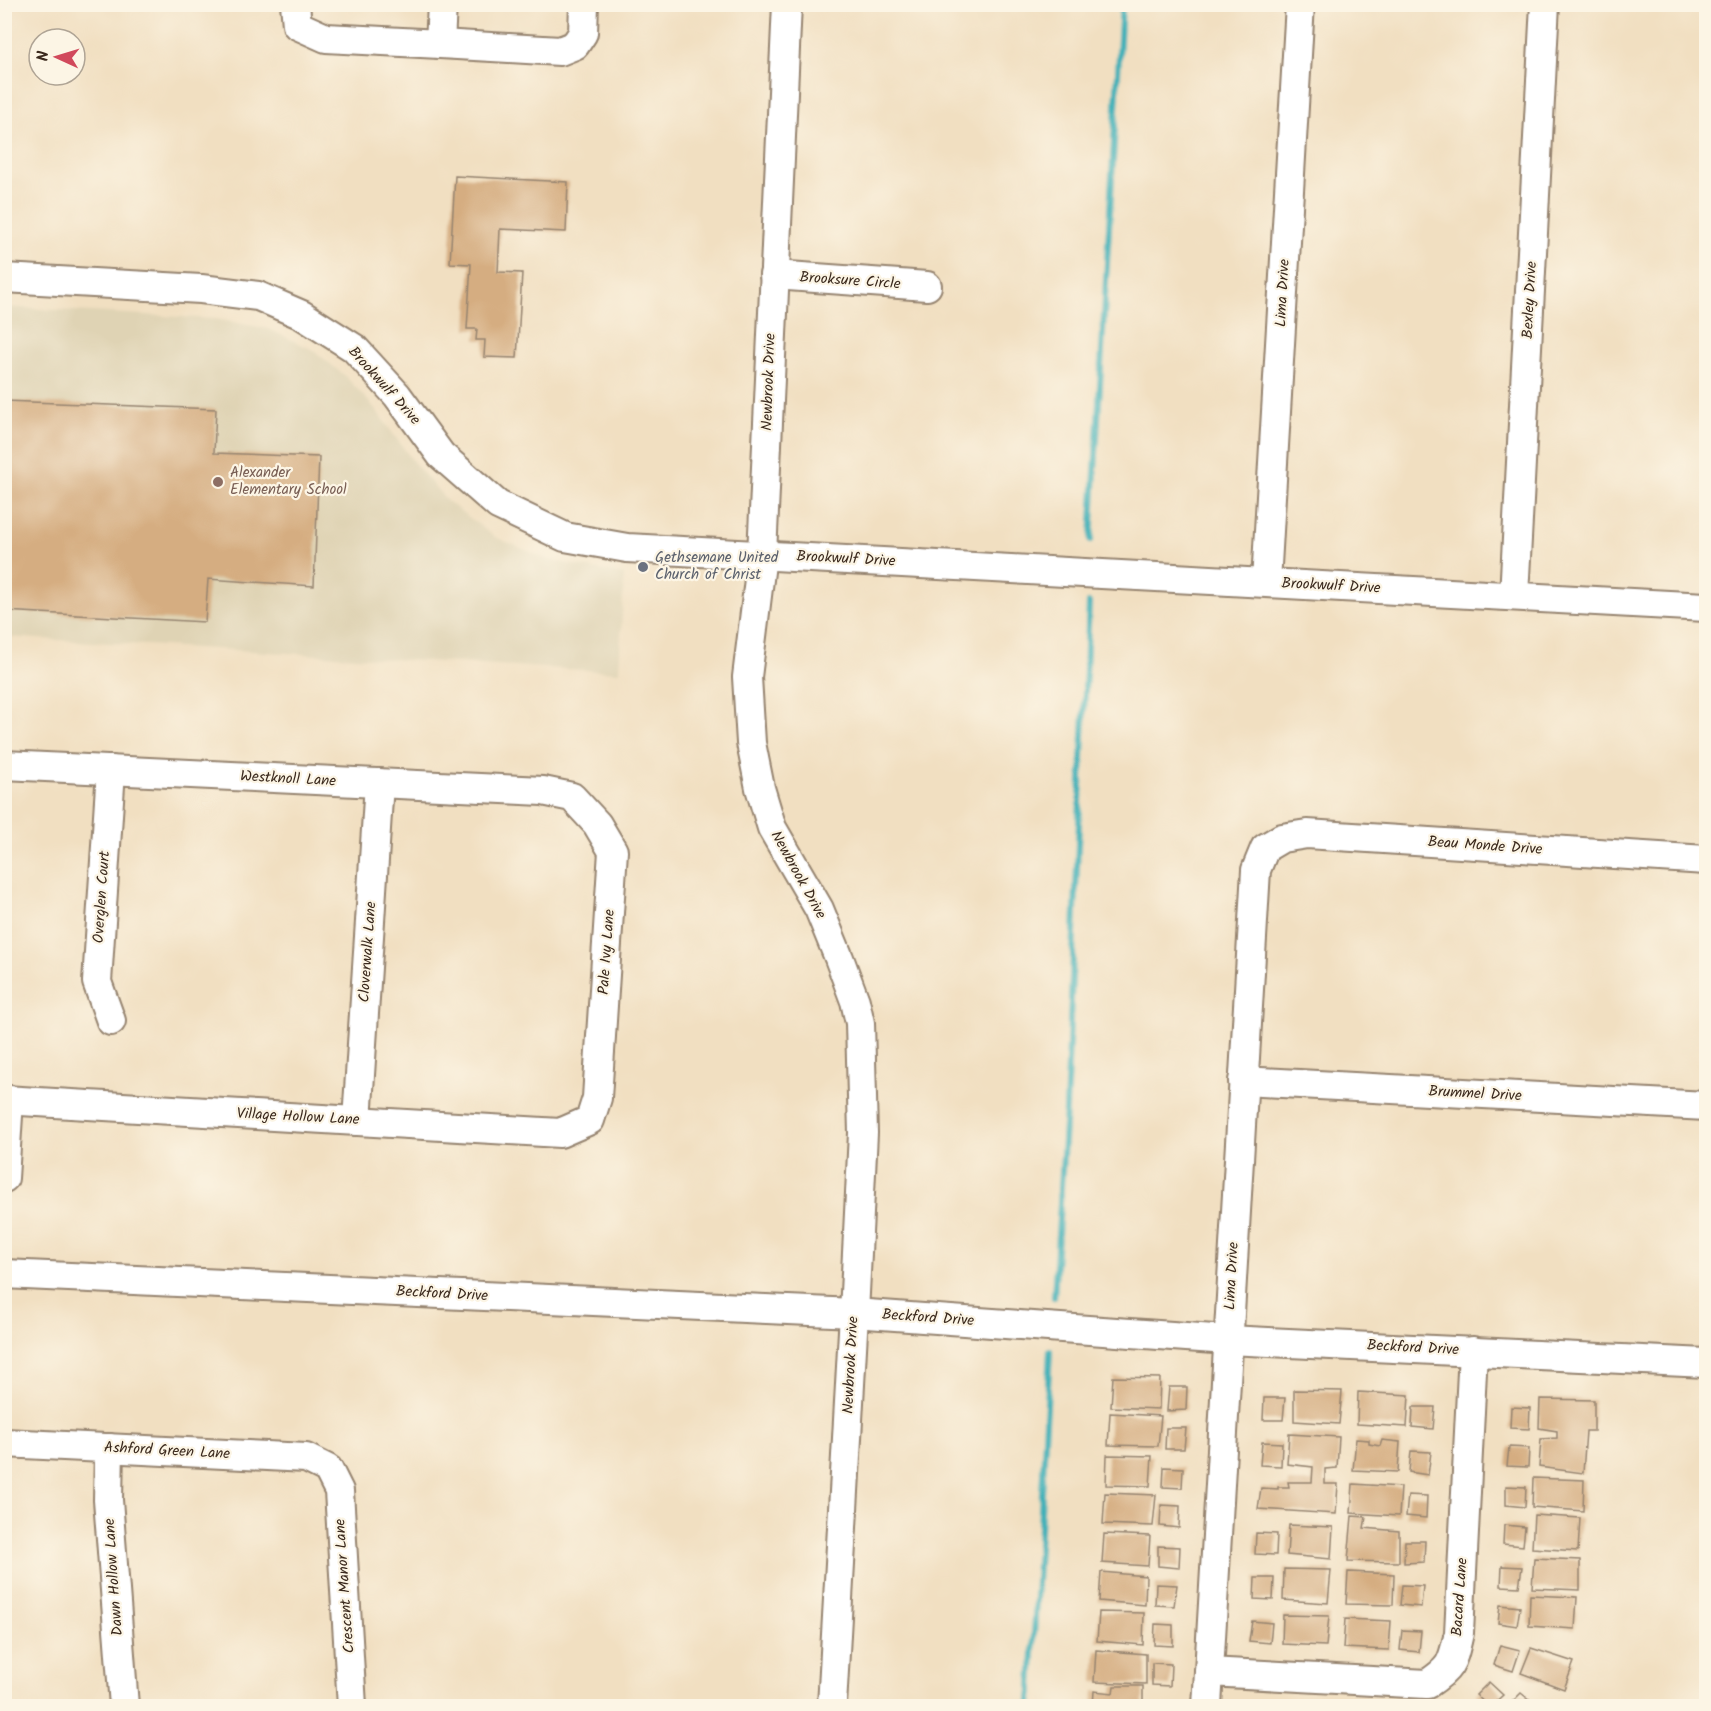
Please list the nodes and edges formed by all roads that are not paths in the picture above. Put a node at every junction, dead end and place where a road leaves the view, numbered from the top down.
1 (295, 4) edge
2 (442, 4) edge
3 (584, 4) edge
4 (787, 4) edge
5 (1300, 4) edge
6 (1545, 4) edge
7 (440, 44) junction
8 (774, 275) junction
9 (4, 278) edge
10 (927, 286) dead end
11 (762, 555) junction
12 (1266, 582) junction
13 (1514, 596) junction
14 (1707, 607) edge
15 (4, 765) edge
16 (111, 771) junction
17 (379, 783) junction
18 (572, 797) joint
19 (1265, 848) joint
20 (1707, 860) edge
21 (111, 1021) dead end
22 (1243, 1081) junction
23 (7, 1100) edge
24 (1707, 1106) edge
25 (357, 1120) junction
26 (590, 1120) joint
27 (4, 1178) edge
28 (4, 1274) edge
29 (855, 1313) junction
30 (1228, 1340) junction
31 (1473, 1351) junction
32 (1707, 1363) edge
33 (4, 1443) edge
34 (109, 1448) junction
35 (328, 1469) joint
36 (1209, 1672) junction
37 (124, 1707) edge
38 (352, 1707) edge
39 (832, 1707) edge
40 (1207, 1707) edge

1 - 7 street
2 - 7 street
3 - 7 street
4 - 8 street, Newbrook Drive
5 - 12 street, Lima Drive
6 - 13 street, Bexley Drive
8 - 10 street, Brooksure Circle
8 - 11 street, Newbrook Drive
9 - 11 street, Brookwulf Drive
11 - 12 street, Brookwulf Drive
11 - 29 street, Newbrook Drive
12 - 13 street, Brookwulf Drive
13 - 14 street, Brookwulf Drive
15 - 16 street, Westknoll Lane
16 - 17 street, Westknoll Lane
16 - 21 street, Overglen Court
17 - 18 street, Westknoll Lane
17 - 25 street, Cloverwalk Lane
18 - 26 street, Pale Ivy Lane
19 - 20 street, Beau Monde Drive
19 - 22 street, Lima Drive
22 - 24 street, Brummel Drive
22 - 30 street, Lima Drive
23 - 25 street, Village Hollow Lane
23 - 27 street
25 - 26 street, Village Hollow Lane
28 - 29 street, Beckford Drive
29 - 30 street, Beckford Drive
29 - 39 street, Newbrook Drive
30 - 31 street, Beckford Drive
30 - 36 street, Lima Drive
31 - 32 street, Beckford Drive
31 - 36 street, Bacard Lane
33 - 34 street, Ashford Green Lane
34 - 35 street, Ashford Green Lane
34 - 37 street, Dawn Hollow Lane
35 - 38 street, Crescent Manor Lane
36 - 40 street, Lima Drive

